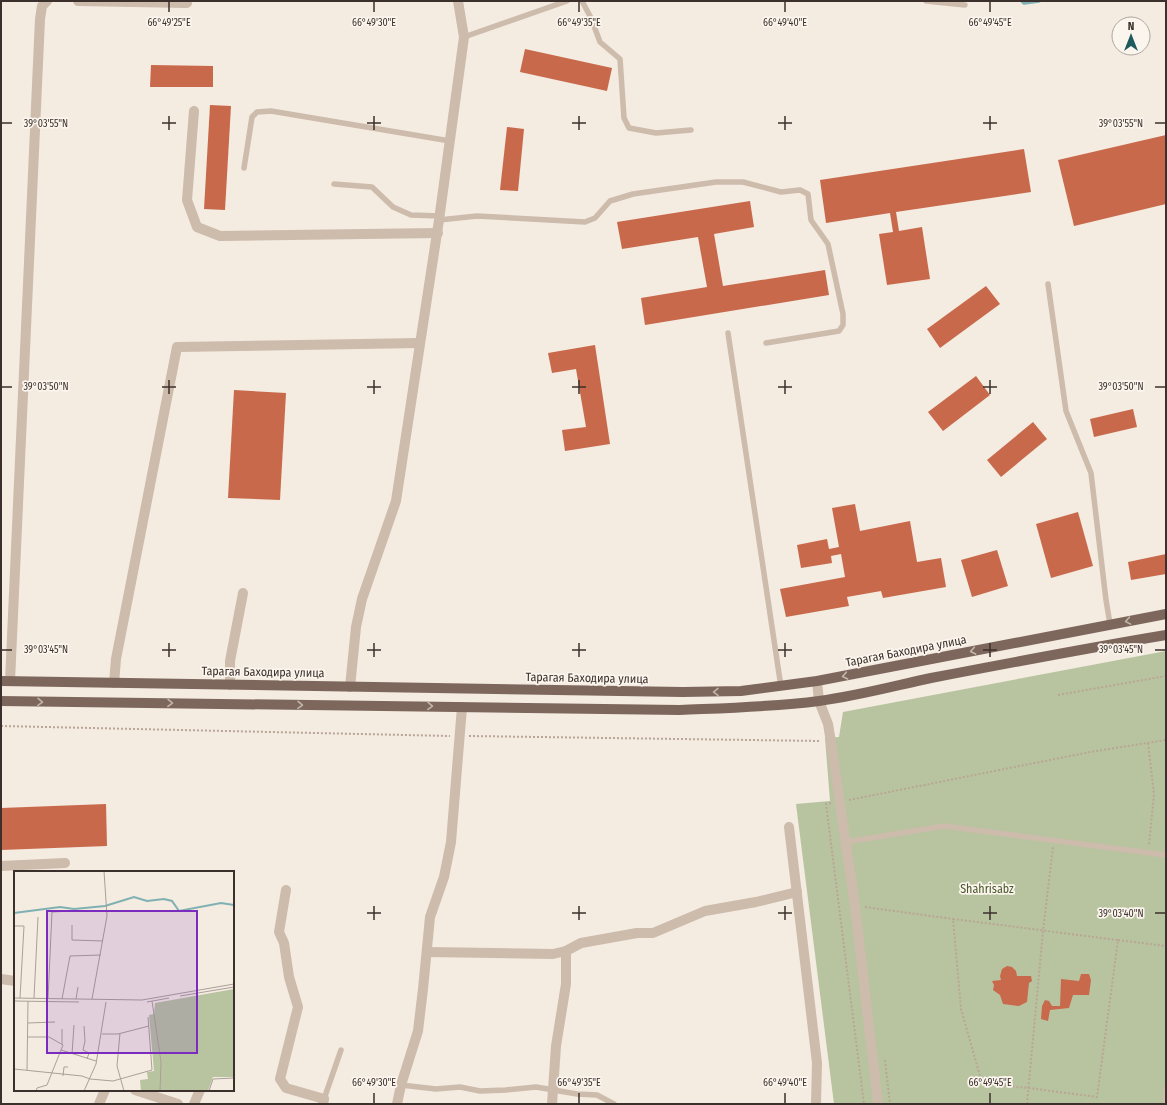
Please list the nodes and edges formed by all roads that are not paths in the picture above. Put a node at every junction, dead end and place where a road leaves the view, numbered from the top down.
1 (47, 1) edge
2 (78, 1) edge
3 (458, 1) edge
4 (567, 1) edge
5 (582, 1) edge
6 (926, 1) edge
7 (187, 3) dead end
8 (965, 5) dead end
9 (464, 37) junction
10 (194, 111) dead end
11 (691, 130) dead end
12 (450, 141) junction
13 (244, 168) dead end
14 (334, 184) dead end
15 (440, 218) junction
16 (438, 232) junction
17 (1048, 284) dead end
18 (728, 333) dead end
19 (766, 342) dead end
20 (420, 343) junction
21 (243, 593) dead end
22 (1166, 614) edge
23 (1110, 624) junction
24 (1166, 635) edge
25 (6, 681) edge
26 (817, 681) junction
27 (114, 683) junction
28 (230, 685) junction
29 (350, 687) junction
30 (781, 687) junction
31 (1, 701) edge
32 (820, 701) junction
33 (462, 707) junction
34 (789, 827) dead end
35 (846, 842) junction
36 (1166, 855) edge
37 (65, 863) dead end
38 (1, 866) edge
39 (286, 890) dead end
40 (797, 892) junction
41 (566, 951) junction
42 (427, 952) junction
43 (1, 979) edge
44 (14, 981) edge
45 (341, 1050) dead end
46 (401, 1085) junction
47 (1166, 1088) edge
48 (553, 1090) junction
49 (105, 1091) edge
50 (138, 1091) edge
51 (200, 1091) edge
52 (323, 1102) edge
53 (99, 1104) edge
54 (178, 1104) edge
55 (194, 1104) edge
56 (397, 1104) edge
57 (552, 1104) edge
58 (614, 1104) edge
59 (816, 1104) edge
60 (878, 1104) edge
61 (1165, 1104) edge

1 - 25 street
2 - 7 street
3 - 9 street
4 - 9 lane
5 - 11 lane
6 - 8 lane
9 - 12 street
10 - 16 street
12 - 13 lane
12 - 15 street
14 - 15 lane
15 - 16 street
15 - 19 lane
16 - 20 street
17 - 23 lane
18 - 30 lane
20 - 27 street
20 - 29 street
21 - 28 street
22 -> 23 main road, Тарагая Баходира улица
23 -> 26 main road, Тарагая Баходира улица
24 - 32 main road
25 - 27 main road, Тарагая Баходира улица
26 - 30 main road, Тарагая Баходира улица
26 - 32 street
27 - 28 main road, Тарагая Баходира улица
28 - 29 main road, Тарагая Баходира улица
30 -> 29 main road, Тарагая Баходира улица
31 -> 33 main road
32 - 33 main road
32 - 35 street
33 - 42 street
34 - 40 street
35 - 36 lane
35 - 60 street
37 - 38 street
39 - 52 street
40 - 41 street
40 - 59 street
41 - 42 street
41 - 48 street
42 - 46 street
43 - 44 street
45 - 52 lane
46 - 48 lane
46 - 56 street
47 - 61 lane
48 - 57 street
48 - 58 lane
49 - 53 street
50 - 54 street
51 - 55 street

